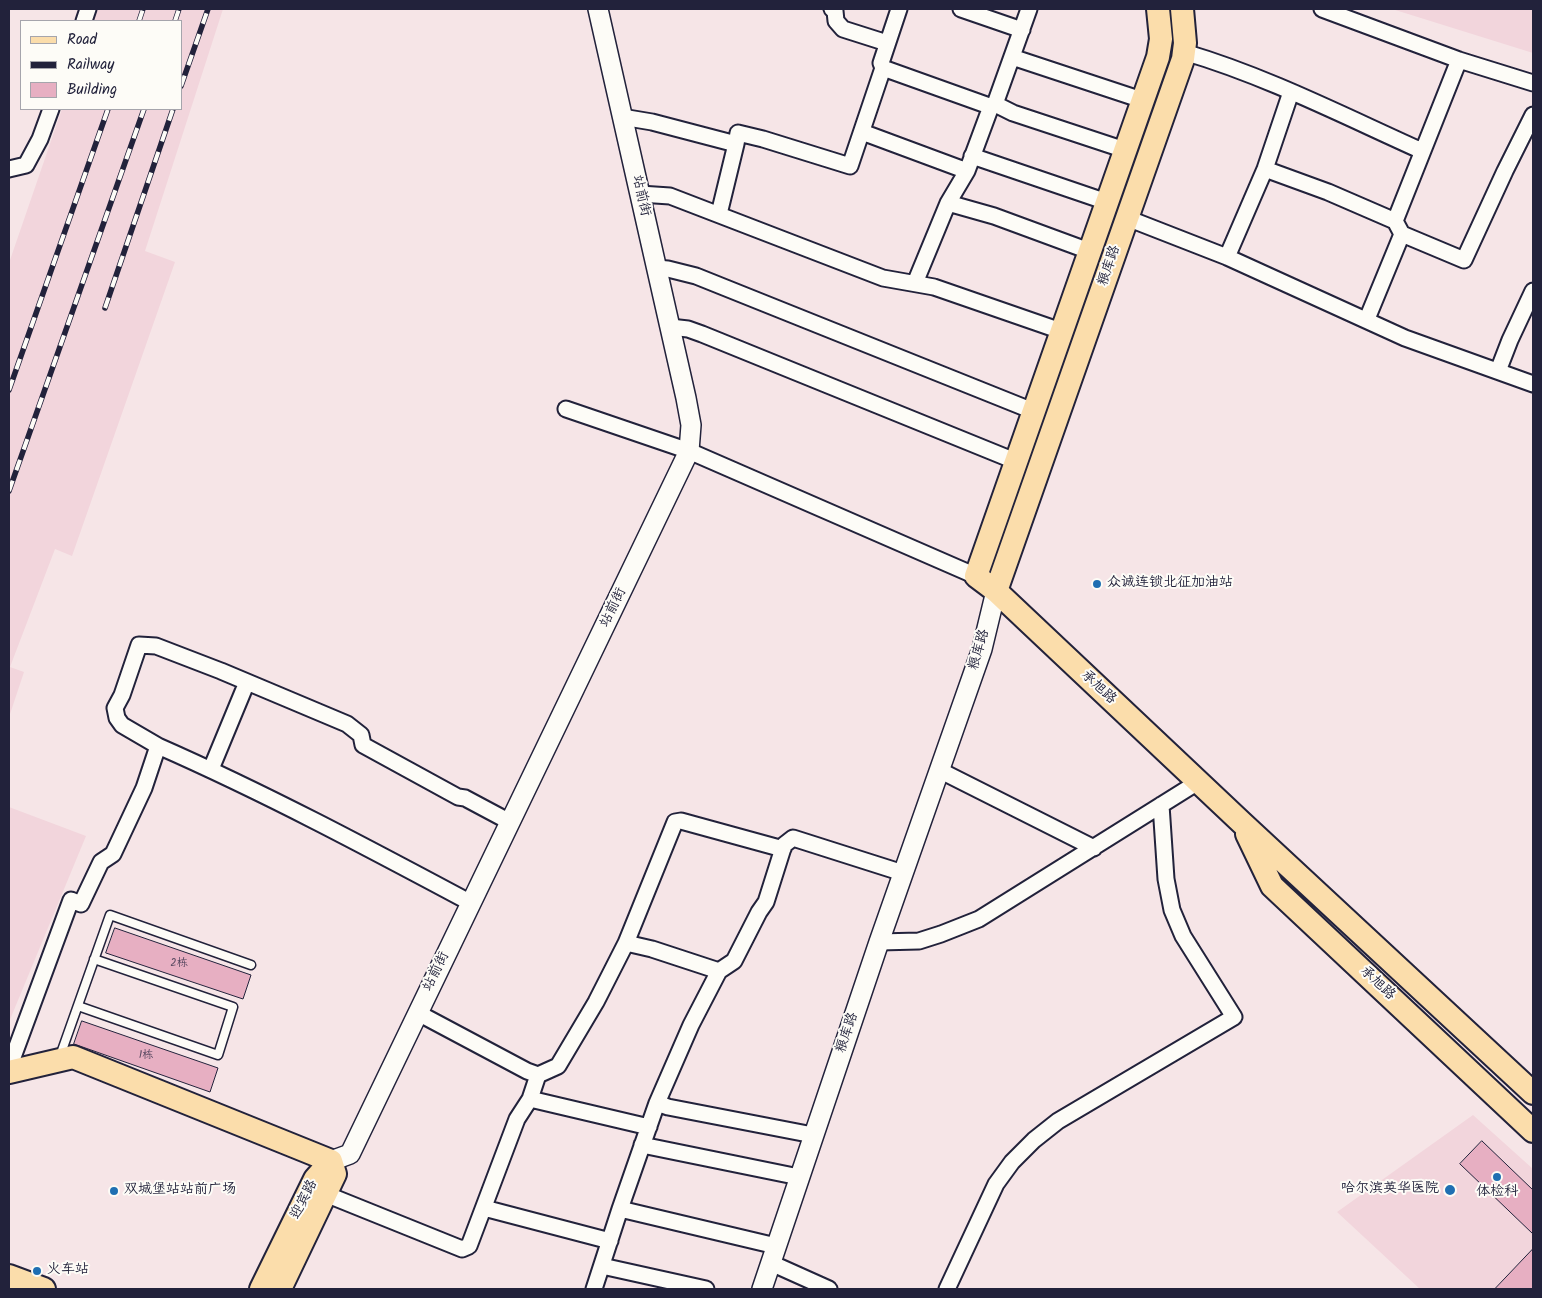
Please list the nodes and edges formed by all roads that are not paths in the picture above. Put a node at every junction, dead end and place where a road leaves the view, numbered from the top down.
1 (598, 9) edge
2 (832, 9) edge
3 (899, 9) edge
4 (961, 9) edge
5 (1029, 9) edge
6 (1158, 9) edge
7 (1182, 9) edge
8 (1322, 9) edge
9 (1022, 30) junction
10 (887, 43) junction
11 (1184, 52) junction
12 (1012, 56) junction
13 (1459, 60) junction
14 (883, 68) junction
15 (1533, 84) edge
16 (1291, 92) junction
17 (1142, 100) junction
18 (993, 105) junction
19 (51, 110) edge
20 (1533, 115) edge
21 (622, 117) junction
22 (862, 132) junction
23 (736, 144) junction
24 (1125, 150) junction
25 (1422, 151) junction
26 (972, 156) junction
27 (9, 169) edge
28 (1265, 169) junction
29 (967, 171) junction
30 (640, 194) junction
31 (1107, 202) junction
32 (948, 203) junction
33 (719, 214) junction
34 (1127, 218) junction
35 (1398, 227) junction
36 (1089, 250) junction
37 (1227, 257) junction
38 (656, 268) junction
39 (916, 283) junction
40 (1533, 291) edge
41 (1367, 319) junction
42 (670, 327) junction
43 (1061, 331) junction
44 (1498, 371) junction
45 (1533, 384) edge
46 (566, 409) dead end
47 (1033, 411) junction
48 (689, 451) junction
49 (1015, 461) junction
50 (976, 576) junction
51 (996, 591) junction
52 (247, 682) junction
53 (158, 746) junction
54 (211, 769) junction
55 (940, 770) junction
56 (1198, 782) junction
57 (1162, 805) junction
58 (510, 822) junction
59 (1241, 822) junction
60 (1094, 848) junction
61 (783, 849) junction
62 (903, 873) junction
63 (471, 903) junction
64 (879, 942) junction
65 (626, 944) junction
66 (94, 959) junction
67 (251, 965) dead end
68 (719, 971) junction
69 (78, 1006) junction
70 (418, 1013) junction
71 (59, 1060) junction
72 (9, 1068) edge
73 (9, 1072) edge
74 (538, 1075) junction
75 (1533, 1093) edge
76 (530, 1099) junction
77 (657, 1103) junction
78 (648, 1127) junction
79 (1533, 1130) edge
80 (813, 1135) junction
81 (642, 1145) junction
82 (331, 1161) junction
83 (799, 1177) junction
84 (318, 1191) junction
85 (484, 1208) junction
86 (620, 1209) junction
87 (610, 1240) junction
88 (774, 1255) junction
89 (602, 1266) junction
90 (9, 1276) edge
91 (44, 1289) edge
92 (261, 1289) edge
93 (280, 1289) edge
94 (594, 1289) edge
95 (706, 1289) edge
96 (762, 1289) edge
97 (830, 1289) edge
98 (947, 1289) edge

1 - 21 street, 站前街
2 - 10 street
3 - 10 street
4 - 9 street
5 - 9 street
6 - 17 main road, 粮库路
7 - 11 main road, 粮库路
8 - 13 street
9 - 12 street
10 - 14 street
11 - 16 street
11 - 34 main road, 粮库路
12 - 17 street
12 - 18 street
13 - 15 street
13 - 25 street
14 - 18 street
14 - 22 street
16 - 25 street
16 - 28 street
17 - 24 main road, 粮库路
18 - 24 street
18 - 26 street
19 - 27 street
20 - 35 street
21 - 23 street
21 - 30 street, 站前街
22 - 23 street
22 - 29 street
23 - 33 street
24 - 31 main road, 粮库路
25 - 35 street
26 - 29 street
26 - 31 street
28 - 35 street
28 - 37 street
29 - 32 street
30 - 33 street
30 - 38 street, 站前街
31 - 36 main road, 粮库路
32 - 36 street
32 - 39 street
33 - 39 street
34 - 37 street
34 - 51 main road, 粮库路
35 - 41 street
36 - 43 main road, 粮库路
37 - 41 street
38 - 42 street, 站前街
38 - 47 street
39 - 43 street
40 - 44 street
41 - 44 street
42 - 48 street, 站前街
42 - 49 street
43 - 47 main road, 粮库路
44 - 45 street
46 - 48 street
47 - 49 main road, 粮库路
48 - 50 street
48 - 58 street, 站前街
49 - 50 main road, 粮库路
50 - 51 main road, 承旭路
51 - 55 street, 粮库路
51 - 56 main road, 承旭路
52 - 53 street
52 - 54 street
52 - 58 street
53 - 54 street
53 - 72 street
54 - 63 street
55 - 60 street
55 - 62 street, 粮库路
56 - 57 street
56 - 59 main road, 承旭路
57 - 60 street
57 - 98 street
58 - 63 street, 站前街
59 - 75 main road, 承旭路
59 - 79 main road, 承旭路
60 - 64 street
61 - 62 street
61 - 65 street
61 - 68 street
62 - 64 street, 粮库路
63 - 70 street, 站前街
64 - 80 street, 粮库路
65 - 68 street
65 - 74 street
66 - 67 lane
66 - 69 lane
66 - 69 lane
68 - 77 street
69 - 71 lane
70 - 74 street
70 - 82 street, 站前街
71 - 73 main road
71 - 82 main road
74 - 76 street
76 - 78 street
76 - 85 street
77 - 78 street
77 - 80 street
78 - 81 street
80 - 83 street, 粮库路
81 - 83 street
81 - 86 street
82 - 84 main road, 迎宾路
83 - 88 street, 粮库路
84 - 85 street
84 - 92 main road, 迎宾路
84 - 93 main road, 迎宾路
85 - 87 street
86 - 87 street
86 - 88 street
87 - 89 street
88 - 96 street, 粮库路
88 - 97 street
89 - 94 street
89 - 95 street
90 - 91 main road

